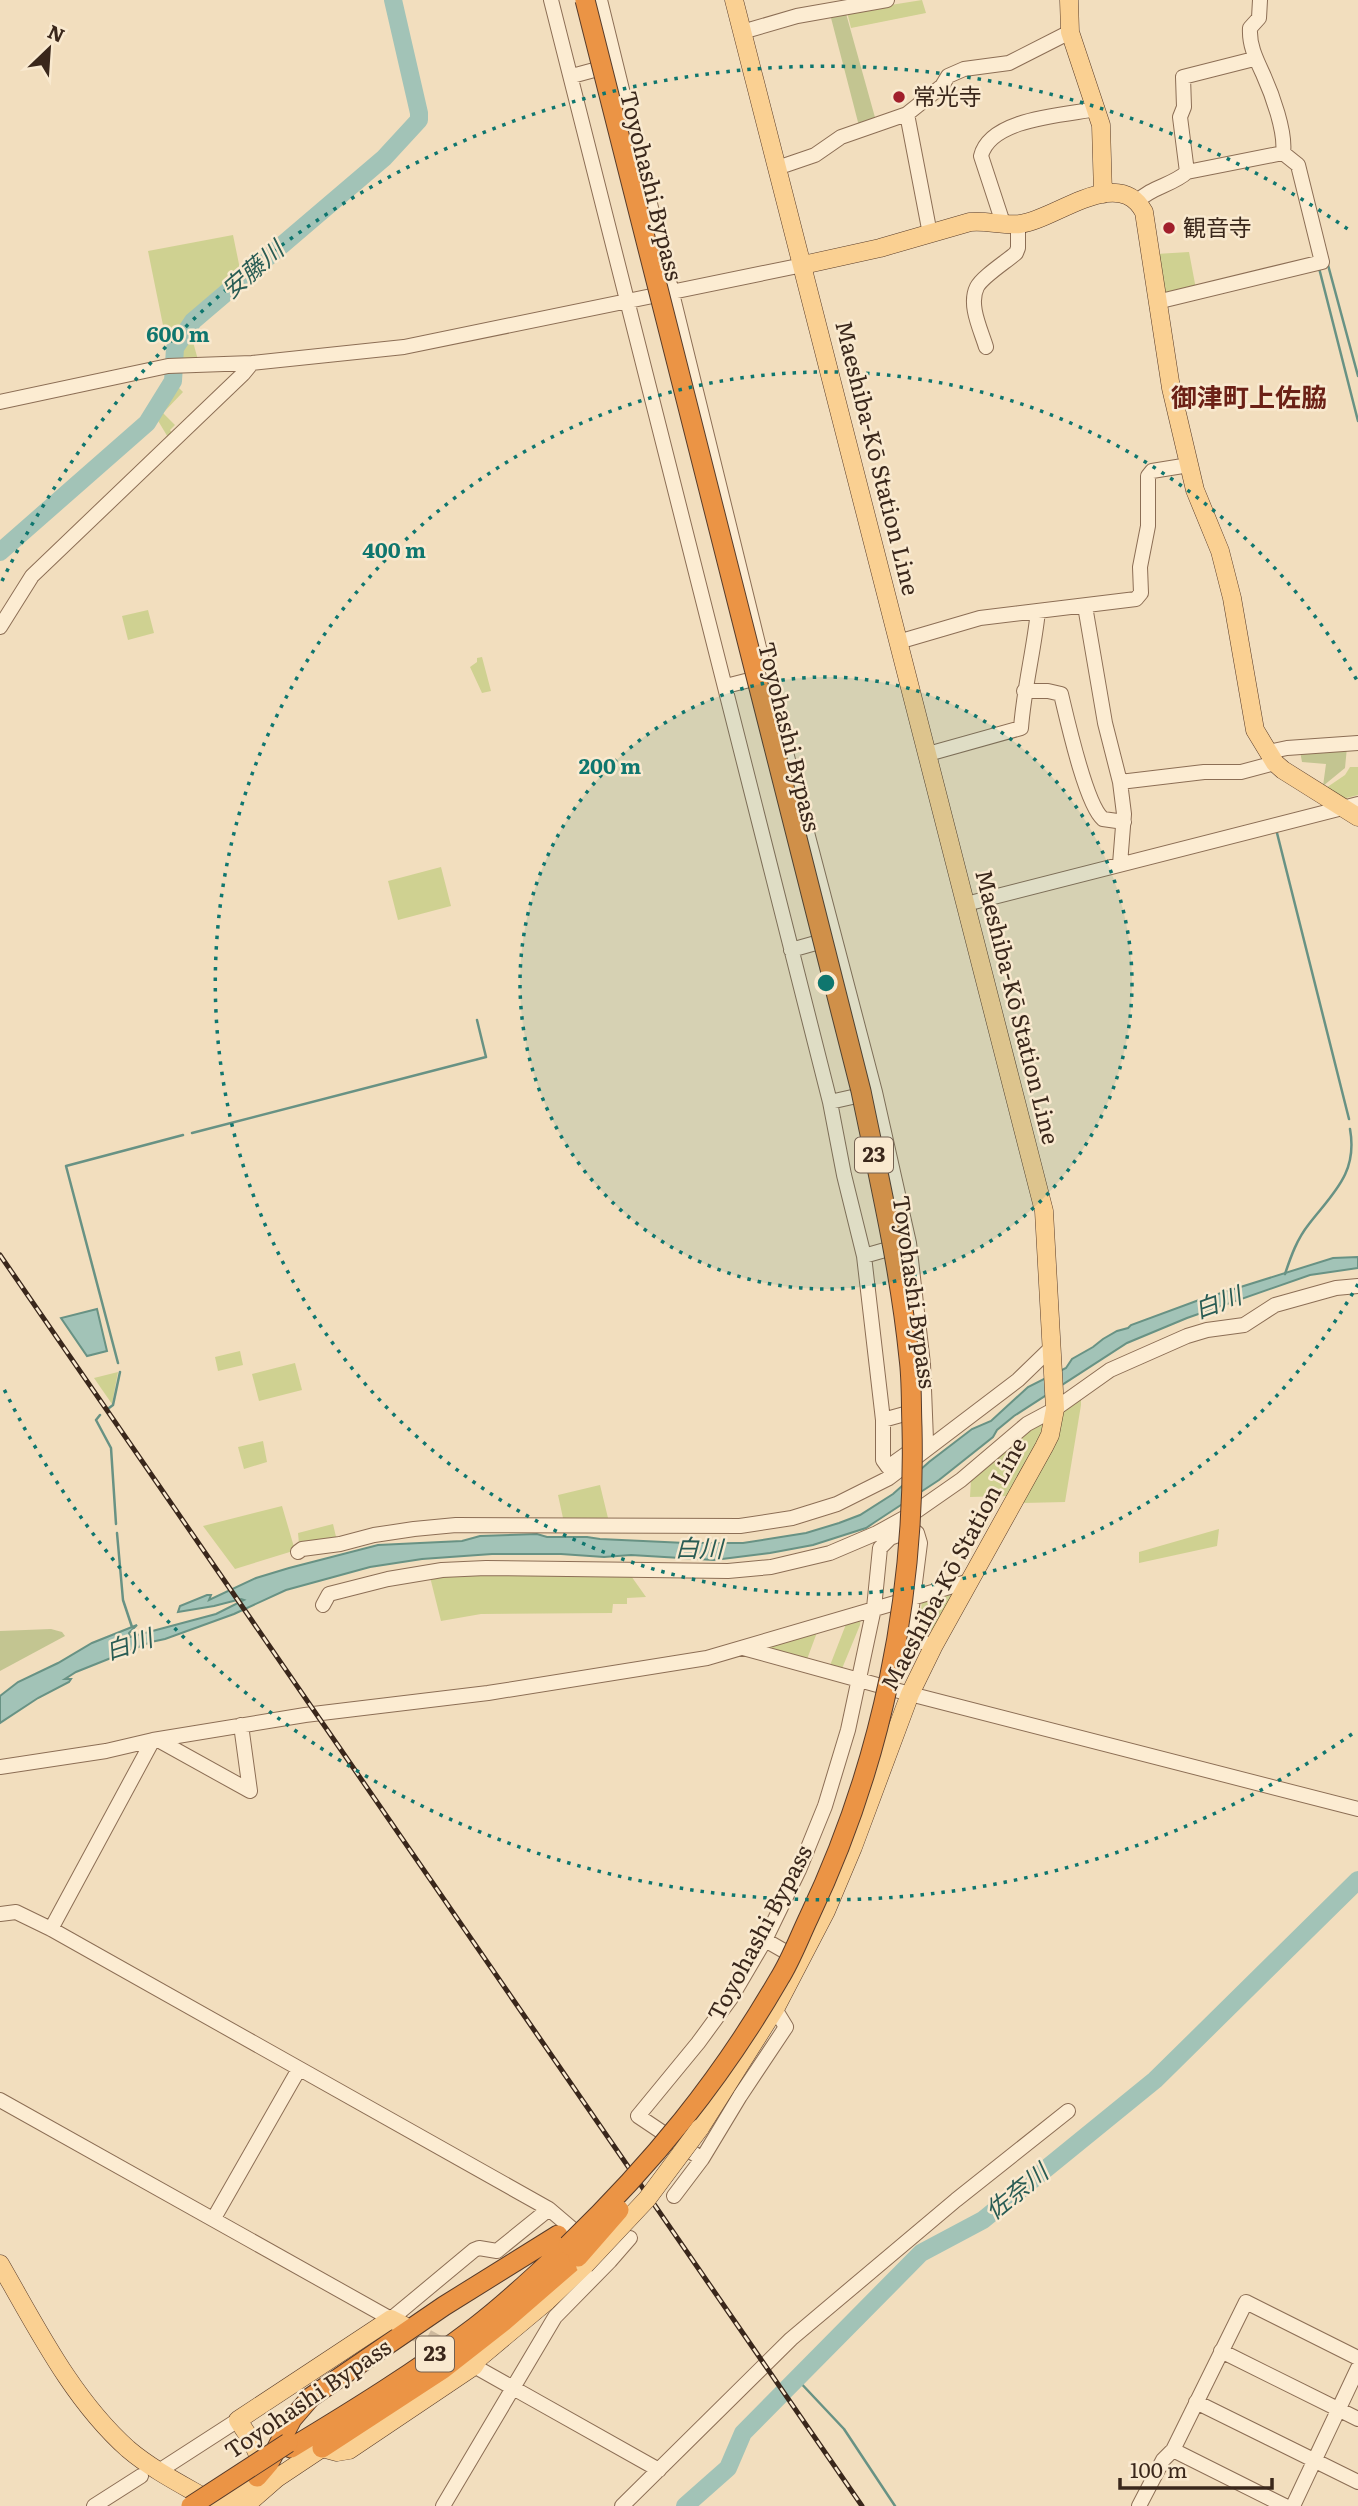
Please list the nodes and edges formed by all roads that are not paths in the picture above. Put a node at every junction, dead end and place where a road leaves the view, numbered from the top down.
1 (551, 0) edge
2 (577, 0) edge
3 (585, 0) edge
4 (600, 0) edge
5 (734, 0) edge
6 (887, 0) edge
7 (1069, 0) edge
8 (1261, 0) edge
9 (742, 32) junction
10 (1070, 32) junction
11 (1254, 59) junction
12 (614, 65) junction
13 (572, 76) junction
14 (1097, 109) junction
15 (906, 114) junction
16 (1283, 153) junction
17 (777, 168) junction
18 (1187, 172) junction
19 (1103, 194) junction
20 (1138, 201) junction
21 (1010, 224) junction
22 (929, 234) junction
23 (803, 265) junction
24 (671, 292) junction
25 (629, 301) junction
26 (1157, 306) junction
27 (986, 347) dead end
28 (252, 363) junction
29 (0, 402) edge
30 (1189, 465) junction
31 (1085, 606) junction
32 (1038, 611) junction
33 (0, 627) edge
34 (898, 642) junction
35 (766, 676) junction
36 (726, 686) junction
37 (1024, 691) junction
38 (1358, 743) edge
39 (928, 754) junction
40 (1271, 758) junction
41 (1120, 782) junction
42 (1350, 806) edge
43 (1358, 817) edge
44 (1124, 822) junction
45 (1120, 864) junction
46 (965, 904) junction
47 (834, 937) junction
48 (791, 950) junction
49 (875, 1092) junction
50 (830, 1102) junction
51 (909, 1243) junction
52 (864, 1256) junction
53 (1358, 1286) edge
54 (1051, 1352) junction
55 (1054, 1407) junction
56 (926, 1409) junction
57 (883, 1420) junction
58 (298, 1552) dead end
59 (970, 1581) junction
60 (913, 1597) junction
61 (323, 1605) dead end
62 (874, 1608) junction
63 (933, 1647) junction
64 (742, 1648) junction
65 (859, 1679) junction
66 (910, 1694) junction
67 (241, 1725) junction
68 (155, 1740) junction
69 (0, 1767) edge
70 (1358, 1809) edge
71 (0, 1914) edge
72 (51, 1928) junction
73 (765, 1941) junction
74 (800, 1960) junction
75 (775, 2009) junction
76 (299, 2069) junction
77 (0, 2099) edge
78 (1068, 2111) dead end
79 (702, 2159) junction
80 (674, 2196) dead end
81 (548, 2209) junction
82 (214, 2218) junction
83 (630, 2238) dead end
84 (570, 2249) junction
85 (610, 2260) junction
86 (0, 2264) edge
87 (397, 2322) junction
88 (1221, 2351) junction
89 (1358, 2358) edge
90 (472, 2361) junction
91 (1358, 2368) edge
92 (513, 2386) junction
93 (1196, 2402) junction
94 (1338, 2409) junction
95 (1358, 2419) edge
96 (238, 2420) junction
97 (290, 2446) junction
98 (322, 2448) junction
99 (1172, 2450) junction
100 (1314, 2460) junction
101 (659, 2470) junction
102 (159, 2471) junction
103 (141, 2476) dead end
104 (257, 2477) junction
105 (1358, 2482) edge
106 (94, 2506) edge
107 (191, 2506) edge
108 (203, 2506) edge
109 (222, 2506) edge
110 (245, 2506) edge
111 (443, 2506) edge
112 (622, 2506) edge
113 (1139, 2506) edge
114 (1285, 2506) edge
115 (1293, 2506) edge

1 - 13 street
2 - 84 highway, Toyohashi Bypass / 23, bridge
3 - 84 highway, Toyohashi Bypass / 23, bridge
4 - 12 street
5 - 9 main road, Maeshiba-Kō Station Line
6 - 9 street
7 - 10 main road
8 - 11 street
9 - 17 main road, Maeshiba-Kō Station Line
10 - 14 main road
10 - 15 street
11 - 16 street
11 - 18 street
12 - 13 street
12 - 24 street
13 - 25 street
14 - 19 main road
14 - 21 street
15 - 17 street
15 - 22 street
16 - 18 street
16 - 26 street
17 - 23 main road, Maeshiba-Kō Station Line
18 - 20 street
19 - 20 main road
19 - 21 main road
20 - 26 main road
21 - 22 main road
21 - 27 street
22 - 23 main road
23 - 24 street
23 - 34 main road, Maeshiba-Kō Station Line
24 - 25 street
24 - 35 street
25 - 28 street
25 - 36 street
26 - 30 main road
28 - 29 street
28 - 33 street
30 - 31 street
30 - 40 main road
31 - 32 street
31 - 41 street
32 - 34 street
32 - 37 street
34 - 39 main road, Maeshiba-Kō Station Line
35 - 36 street
35 - 47 street
36 - 48 street
37 - 39 street
37 - 44 street
38 - 40 street
39 - 46 main road, Maeshiba-Kō Station Line
40 - 41 street
40 - 42 main road
41 - 44 street
42 - 43 main road
42 - 45 street
44 - 45 street
45 - 46 street
46 - 54 main road, Maeshiba-Kō Station Line
47 - 48 street
47 - 49 street
48 - 50 street
49 - 50 street
49 - 51 street
50 - 52 street
51 - 52 street
51 - 56 street
52 - 57 street
53 - 55 street
54 - 55 main road, Maeshiba-Kō Station Line
54 - 58 street
55 - 59 main road, Maeshiba-Kō Station Line
55 - 61 street
56 - 57 street
56 - 57 street
59 - 60 street
59 - 63 main road, Maeshiba-Kō Station Line
60 - 62 street
60 - 62 street
60 - 63 street
62 - 64 street
62 - 65 street
63 - 66 main road, Maeshiba-Kō Station Line
64 - 65 street
64 - 67 street
65 - 66 street
65 - 73 street
66 - 70 street
66 - 74 main road, Maeshiba-Kō Station Line
67 - 68 street
67 - 68 street
68 - 69 street
68 - 72 street
71 - 72 street
72 - 76 street
73 - 74 street
73 - 79 street
74 - 75 main road, Maeshiba-Kō Station Line
75 - 79 street
75 - 84 main road, Maeshiba-Kō Station Line, bridge
76 - 81 street
76 - 82 street
77 - 82 street
78 - 101 street
79 - 80 street
81 - 85 street
81 - 87 street
82 - 87 street
83 - 85 street
84 - 90 main road, Maeshiba-Kō Station Line
84 - 97 highway, Toyohashi Bypass / 23
84 - 98 highway
84 - 104 highway
85 - 92 street
86 - 102 main road
87 - 96 main road
88 - 89 street
88 - 93 street
88 - 94 street
90 - 92 street
90 - 98 main road, Maeshiba-Kō Station Line
91 - 94 street
92 - 101 street
92 - 111 street
93 - 99 street
93 - 100 street
94 - 95 street
94 - 100 street
96 - 102 street
96 - 104 main road
97 - 107 highway, Toyohashi Bypass / 23, bridge
97 - 108 highway, Toyohashi Bypass / 23
98 - 110 main road
99 - 113 street
99 - 114 street
100 - 105 street
100 - 115 street
101 - 112 street
102 - 109 main road
103 - 106 street
104 - 109 main road

